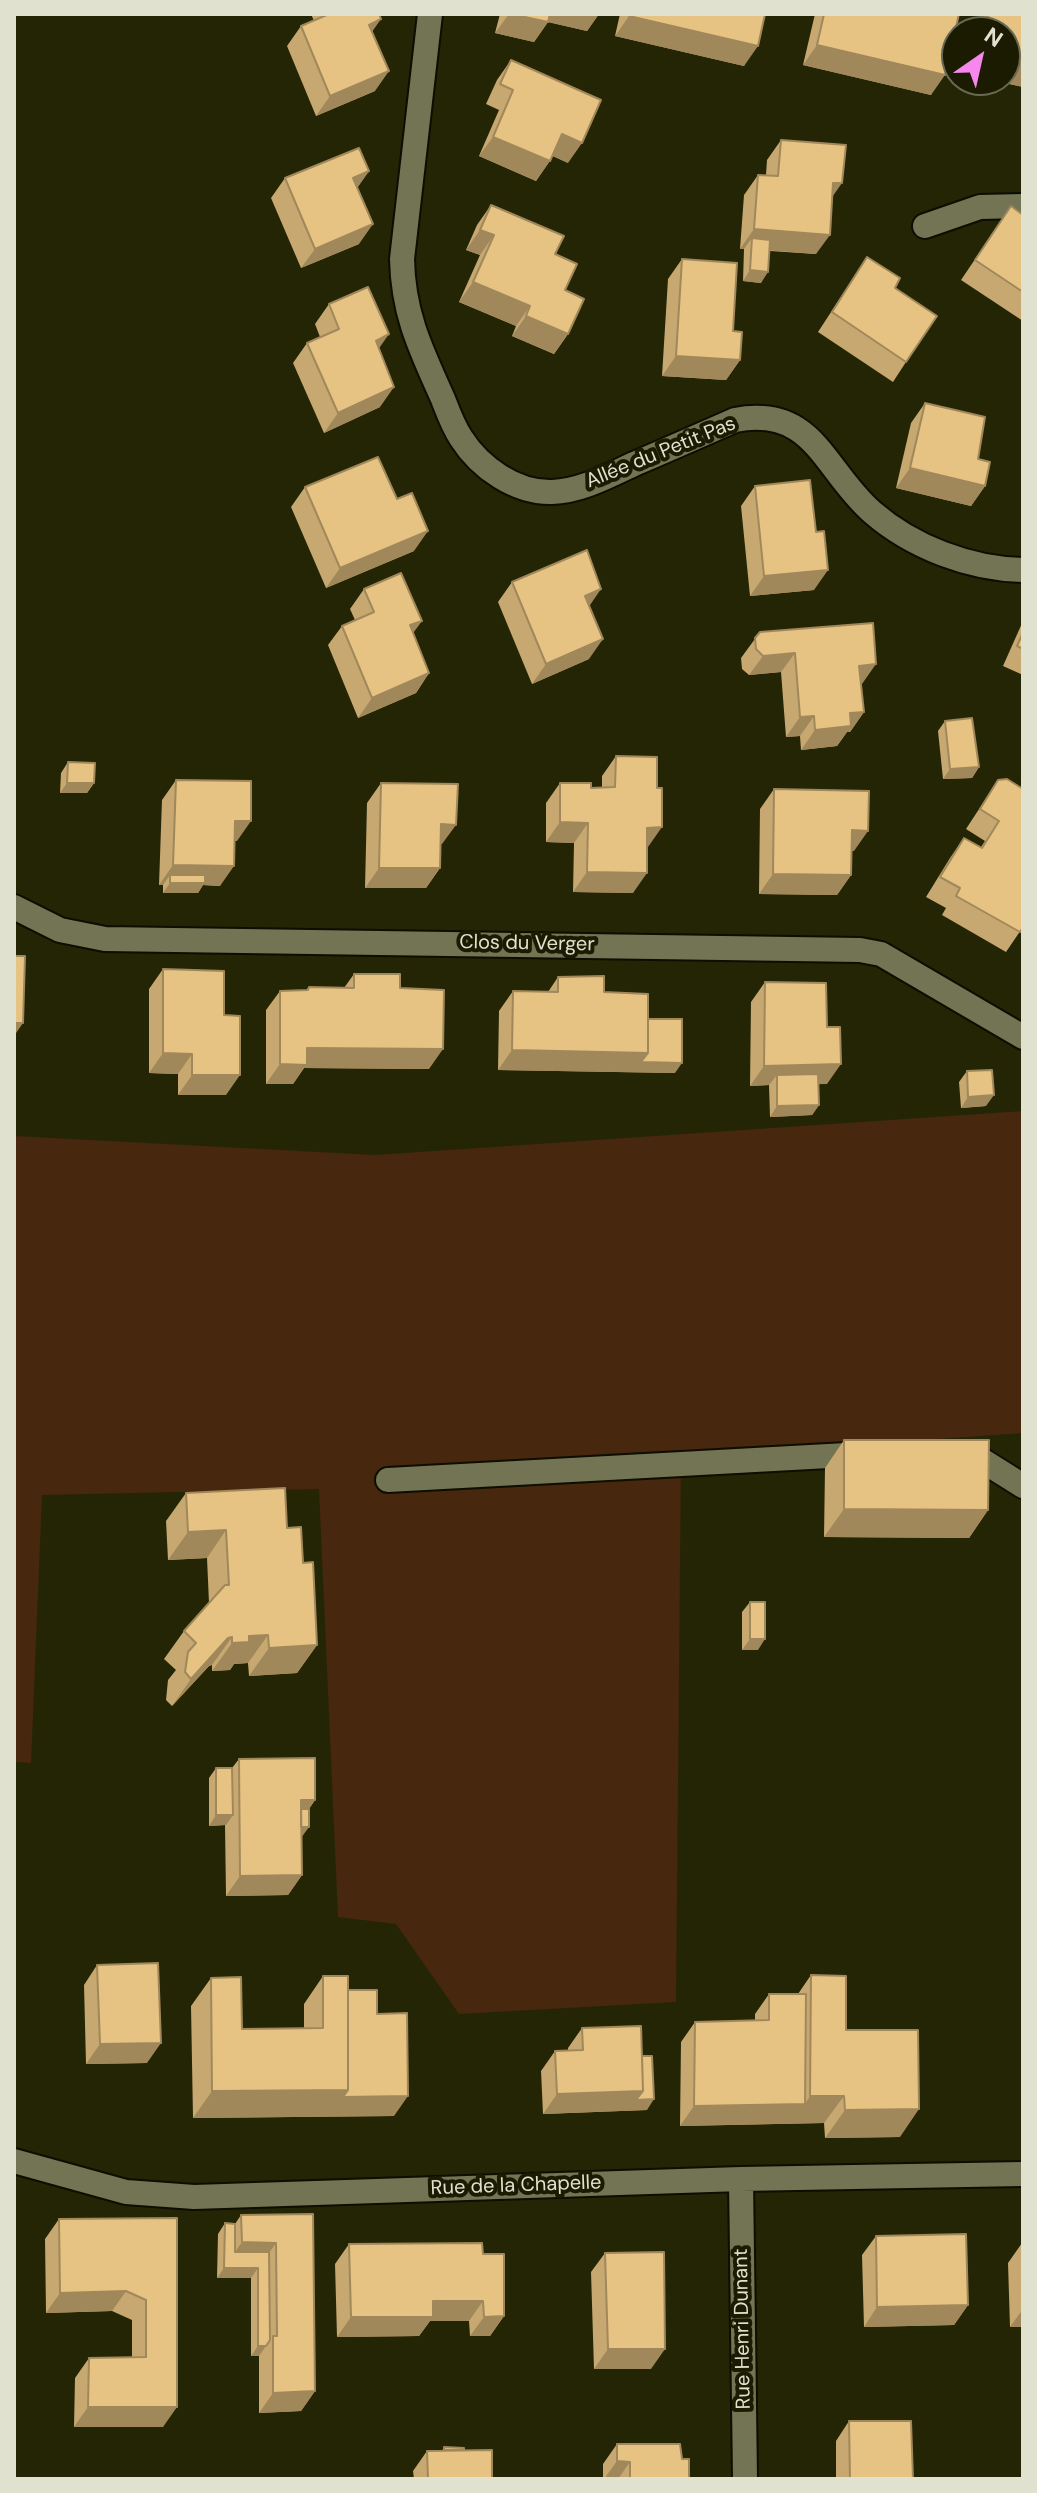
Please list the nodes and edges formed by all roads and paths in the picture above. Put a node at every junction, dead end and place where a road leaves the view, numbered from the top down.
1 (430, 14) edge
2 (1023, 206) edge
3 (925, 226) dead end
4 (1023, 570) edge
5 (14, 907) edge
6 (1023, 1037) edge
7 (943, 1450) edge
8 (895, 1452) edge
9 (388, 1480) dead end
10 (1023, 1486) edge
11 (14, 2161) edge
12 (1023, 2174) edge
13 (741, 2179) junction
14 (745, 2479) edge

1 - 4 street, Allée du Petit Pas
2 - 3 street
5 - 6 street, Clos du Verger
7 - 10 street
8 - 9 street
11 - 13 street, Rue de la Chapelle
12 - 13 street, Rue de la Chapelle
13 - 14 street, Rue Henri Dunant

